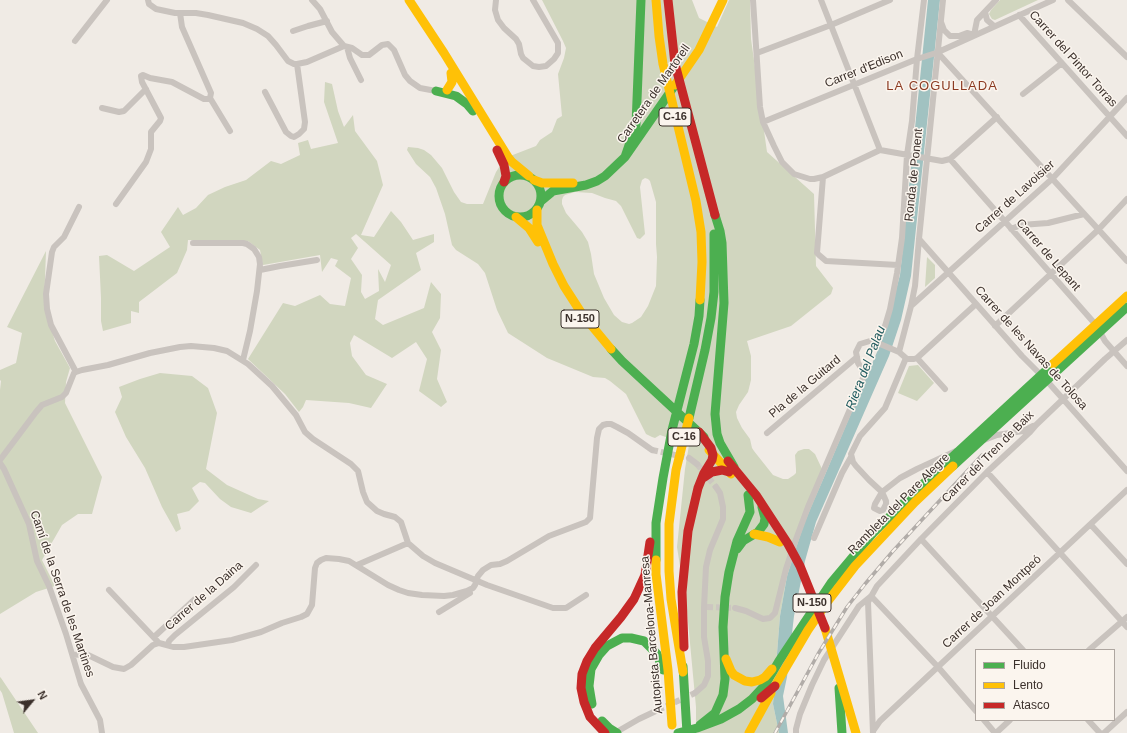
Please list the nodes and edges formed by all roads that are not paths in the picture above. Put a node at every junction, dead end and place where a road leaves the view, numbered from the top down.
1 (106, 0) edge
2 (148, 0) edge
3 (312, 0) edge
4 (409, 0) edge
5 (496, 0) edge
6 (533, 0) edge
7 (642, 0) edge
8 (656, 0) edge
9 (668, 0) edge
10 (723, 0) edge
11 (753, 0) edge
12 (821, 0) edge
13 (888, 0) edge
14 (924, 0) edge
15 (943, 0) edge
16 (996, 0) edge
17 (1053, 0) edge
18 (1068, 0) edge
19 (985, 12) junction
20 (180, 13) junction
21 (1019, 15) junction
22 (327, 20) junction
23 (941, 22) junction
24 (424, 24) junction
25 (831, 25) junction
26 (994, 26) junction
27 (294, 31) dead end
28 (974, 36) junction
29 (75, 41) dead end
30 (345, 46) junction
31 (757, 53) junction
32 (937, 53) junction
33 (1127, 57) edge
34 (919, 58) junction
35 (1062, 63) junction
36 (297, 64) junction
37 (451, 73) junction
38 (361, 80) dead end
39 (854, 85) junction
40 (459, 87) junction
41 (146, 90) junction
42 (447, 90) junction
43 (436, 91) junction
44 (265, 92) dead end
45 (1023, 94) dead end
46 (471, 96) junction
47 (210, 98) junction
48 (1127, 98) edge
49 (102, 108) dead end
50 (473, 111) junction
51 (997, 117) junction
52 (1110, 117) junction
53 (763, 122) junction
54 (230, 131) dead end
55 (1127, 136) edge
56 (880, 150) junction
57 (909, 155) junction
58 (625, 157) junction
59 (926, 158) junction
60 (950, 159) junction
61 (823, 176) junction
62 (531, 178) junction
63 (1053, 178) junction
64 (504, 182) junction
65 (586, 185) junction
66 (1127, 199) edge
67 (541, 201) junction
68 (711, 203) junction
69 (116, 204) dead end
70 (80, 207) dead end
71 (537, 210) junction
72 (1084, 214) junction
73 (516, 217) junction
74 (1004, 222) junction
75 (1011, 229) junction
76 (1098, 230) junction
77 (918, 239) junction
78 (193, 243) dead end
79 (317, 260) dead end
80 (1127, 260) edge
81 (898, 265) junction
82 (260, 270) junction
83 (948, 272) junction
84 (1050, 274) junction
85 (1127, 296) edge
86 (976, 304) junction
87 (911, 306) junction
88 (1127, 307) edge
89 (995, 326) junction
90 (1098, 329) junction
91 (1127, 340) edge
92 (879, 343) junction
93 (896, 351) junction
94 (1114, 351) junction
95 (857, 357) junction
96 (906, 358) junction
97 (916, 358) junction
98 (242, 360) junction
99 (1127, 366) edge
100 (76, 372) junction
101 (1044, 378) junction
102 (945, 389) dead end
103 (1063, 399) junction
104 (665, 404) junction
105 (1036, 425) junction
106 (767, 433) dead end
107 (698, 435) junction
108 (979, 443) junction
109 (962, 448) junction
110 (652, 450) tunnel mouth
111 (713, 455) junction
112 (852, 457) junction
113 (689, 458) tunnel mouth
114 (0, 461) edge
115 (697, 464) tunnel mouth
116 (732, 470) junction
117 (1127, 471) edge
118 (987, 472) junction
119 (702, 479) junction
120 (716, 487) tunnel mouth
121 (1127, 490) edge
122 (752, 495) junction
123 (659, 501) junction
124 (765, 518) junction
125 (746, 523) junction
126 (1091, 525) junction
127 (779, 530) junction
128 (754, 534) junction
129 (814, 538) dead end
130 (921, 539) junction
131 (408, 543) junction
132 (784, 545) junction
133 (735, 551) junction
134 (1060, 553) junction
135 (1127, 564) edge
136 (256, 565) dead end
137 (357, 565) junction
138 (477, 580) junction
139 (473, 588) junction
140 (109, 590) dead end
141 (586, 595) dead end
142 (872, 596) junction
143 (195, 599) dead end
144 (735, 608) tunnel mouth
145 (439, 612) dead end
146 (992, 616) junction
147 (1124, 619) edge
148 (1127, 627) edge
149 (154, 637) junction
150 (159, 643) junction
151 (168, 645) junction
152 (724, 647) junction
153 (1022, 649) edge
154 (1090, 649) edge
155 (73, 655) junction
156 (833, 658) junction
157 (779, 661) junction
158 (938, 667) junction
159 (682, 672) junction
160 (841, 681) junction
161 (774, 686) junction
162 (695, 693) tunnel mouth
163 (840, 695) junction
164 (750, 705) junction
165 (658, 710) tunnel mouth
166 (975, 710) edge
167 (1127, 712) edge
168 (985, 721) edge
169 (1009, 721) edge
170 (1089, 721) edge
171 (672, 729) edge
172 (699, 730) edge
173 (618, 732) edge
174 (873, 732) edge
175 (102, 733) edge
176 (605, 733) edge
177 (678, 733) edge
178 (687, 733) edge
179 (749, 733) edge
180 (796, 733) edge
181 (842, 733) edge
182 (847, 733) edge
183 (852, 733) edge
184 (856, 733) edge
185 (995, 733) edge
186 (1100, 733) edge
187 (1104, 733) edge

1 - 29 street
2 - 20 street
3 - 22 street
4 - 24 main road
5 - 6 street
7 - 58 main road
8 - 123 main road, Autopista Barcelona-Manresa / C-16
9 - 68 main road, C-16
10 - 58 main road, Carretera de Martorell
11 - 31 street
12 - 25 street
13 - 25 street
14 - 34 street, Ronda de Ponent
15 - 23 street, Ronda de Ponent
16 - 19 street
17 - 21 street, Carrer d'Edison
18 - 33 street
19 - 26 street
19 - 28 street
20 - 36 street
20 - 47 street
21 - 26 street, Carrer d'Edison
21 - 35 street, Carrer del Pintor Torras
22 - 27 street
22 - 30 street
23 - 28 street, Carrer d'Edison
23 - 32 street, Ronda de Ponent
24 - 37 main road
24 - 46 main road
25 - 31 street
25 - 39 street
26 - 28 street, Carrer d'Edison
28 - 32 street, Carrer d'Edison
30 - 36 street
30 - 38 street
30 - 43 street
31 - 53 street
32 - 34 street, Carrer d'Edison
32 - 51 street
32 - 59 street, Ronda de Ponent
34 - 39 street, Carrer d'Edison
34 - 57 street, Ronda de Ponent
35 - 45 street
35 - 52 street, Carrer del Pintor Torras
36 - 44 street
37 - 40 main road
37 - 42 main road
39 - 53 street, Carrer d'Edison
39 - 56 street
40 - 42 main road
40 - 46 main road
40 - 50 main road
41 - 47 street
41 - 49 street
41 - 69 street
42 - 43 main road
43 - 50 main road
46 - 62 main road
47 - 54 street
48 - 52 street, Carrer de Lavoisier
50 - 64 main road
51 - 60 street
51 - 63 street
52 - 55 street, Carrer del Pintor Torras
52 - 63 street, Carrer de Lavoisier
53 - 61 street
56 - 57 street
56 - 61 street
57 - 59 street
57 - 81 street, Ronda de Ponent
58 - 65 main road, Carretera de Martorell
59 - 60 street
59 - 77 street, Ronda de Ponent
60 - 74 street, Carrer de Lepant
61 - 81 street
62 - 64 main road
62 - 65 main road
62 - 67 main road
63 - 72 street
63 - 74 street, Carrer de Lavoisier
64 - 73 main road
65 - 67 main road, Carretera de Martorell
66 - 76 street
67 - 71 main road
68 - 116 main road
68 - 159 main road, C-16
70 - 100 street
71 - 73 main road
71 - 104 main road, N-150
72 - 75 street
72 - 76 street
73 - 104 main road, N-150
74 - 75 street, Carrer de Lepant
74 - 83 street, Carrer de Lavoisier
75 - 84 street, Carrer de Lepant
76 - 80 street
76 - 84 street
77 - 83 street, Carrer de les Navas de Tolosa
77 - 87 street, Ronda de Ponent
78 - 82 street
79 - 82 street
81 - 92 street, Ronda de Ponent
82 - 98 street
83 - 86 street, Carrer de les Navas de Tolosa
83 - 87 street, Carrer de Lavoisier
84 - 89 street
84 - 90 street, Carrer de Lepant
85 - 90 main road, Rambleta del Pare Alegre
86 - 89 street, Carrer de les Navas de Tolosa
86 - 97 street
87 - 93 street, Ronda de Ponent
88 - 90 main road, Rambleta del Pare Alegre
89 - 101 street, Carrer de les Navas de Tolosa
90 - 94 street, Carrer de Lepant
90 - 101 main road, Rambleta del Pare Alegre
91 - 94 street, Carrer del Tren de Baix
92 - 93 street
92 - 95 street, Pla de la Guitard
93 - 96 street
94 - 99 street, Carrer de Lepant
94 - 103 street, Carrer del Tren de Baix
95 - 106 street, Pla de la Guitard
95 - 144 street
96 - 97 street
96 - 112 street
97 - 102 street
98 - 100 street
98 - 131 street
100 - 114 street
101 - 103 street, Carrer de les Navas de Tolosa
101 - 108 main road, Rambleta del Pare Alegre
101 - 109 main road, Rambleta del Pare Alegre
103 - 105 street, Carrer del Tren de Baix
103 - 117 street, Carrer de les Navas de Tolosa
104 - 107 main road, N-150
105 - 108 street, Rambleta del Pare Alegre
105 - 118 street, Carrer del Tren de Baix
107 - 111 main road
107 - 116 main road, N-150
108 - 161 main road, Rambleta del Pare Alegre
109 - 112 street, Rambleta del Pare Alegre
109 - 157 main road, Rambleta del Pare Alegre
110 - 138 street
111 - 116 main road, N-150
111 - 119 main road
112 - 129 street
113 - 115 street
114 - 155 street, Camí de la Serra de les Martines
116 - 119 main road
116 - 122 main road, N-150
118 - 130 street, Carrer del Tren de Baix
118 - 134 street
119 - 159 main road
120 - 162 street
121 - 126 street, Carrer de Joan Montpeó
122 - 124 main road
122 - 125 main road
122 - 127 main road, N-150
123 - 171 main road, Autopista Barcelona-Manresa / C-16
123 - 176 main road
124 - 125 main road
124 - 127 main road
124 - 128 main road
124 - 132 main road, N-150
125 - 133 main road
126 - 134 street, Carrer de Joan Montpeó
126 - 135 street
127 - 132 main road, N-150
128 - 132 main road
128 - 133 main road
130 - 142 street, Carrer del Tren de Baix
130 - 146 street
131 - 137 street
131 - 138 street
132 - 156 main road, N-150
133 - 152 main road
134 - 146 street, Carrer de Joan Montpeó
134 - 147 street
136 - 151 street, Carrer de la Daina
137 - 139 street
137 - 151 street
138 - 139 street
138 - 141 street
139 - 145 street
140 - 149 street
142 - 158 street
142 - 174 street
142 - 180 street
143 - 149 street
146 - 153 street
146 - 158 street, Carrer de Joan Montpeó
147 - 148 street
147 - 154 street
149 - 150 street
150 - 151 street
150 - 155 street
152 - 157 main road
152 - 172 main road
155 - 175 street, Camí de la Serra de les Martines
156 - 160 main road, N-150
156 - 163 main road, N-150
157 - 164 main road
158 - 166 street
158 - 174 street, Carrer de Joan Montpeó
159 - 178 main road, C-16
160 - 183 main road, N-150
160 - 184 main road
161 - 164 main road
161 - 179 main road
163 - 181 main road
163 - 182 main road, N-150
164 - 172 main road
165 - 173 street
167 - 187 street
168 - 185 street
169 - 185 street
170 - 186 street
171 - 173 main road
172 - 177 main road

